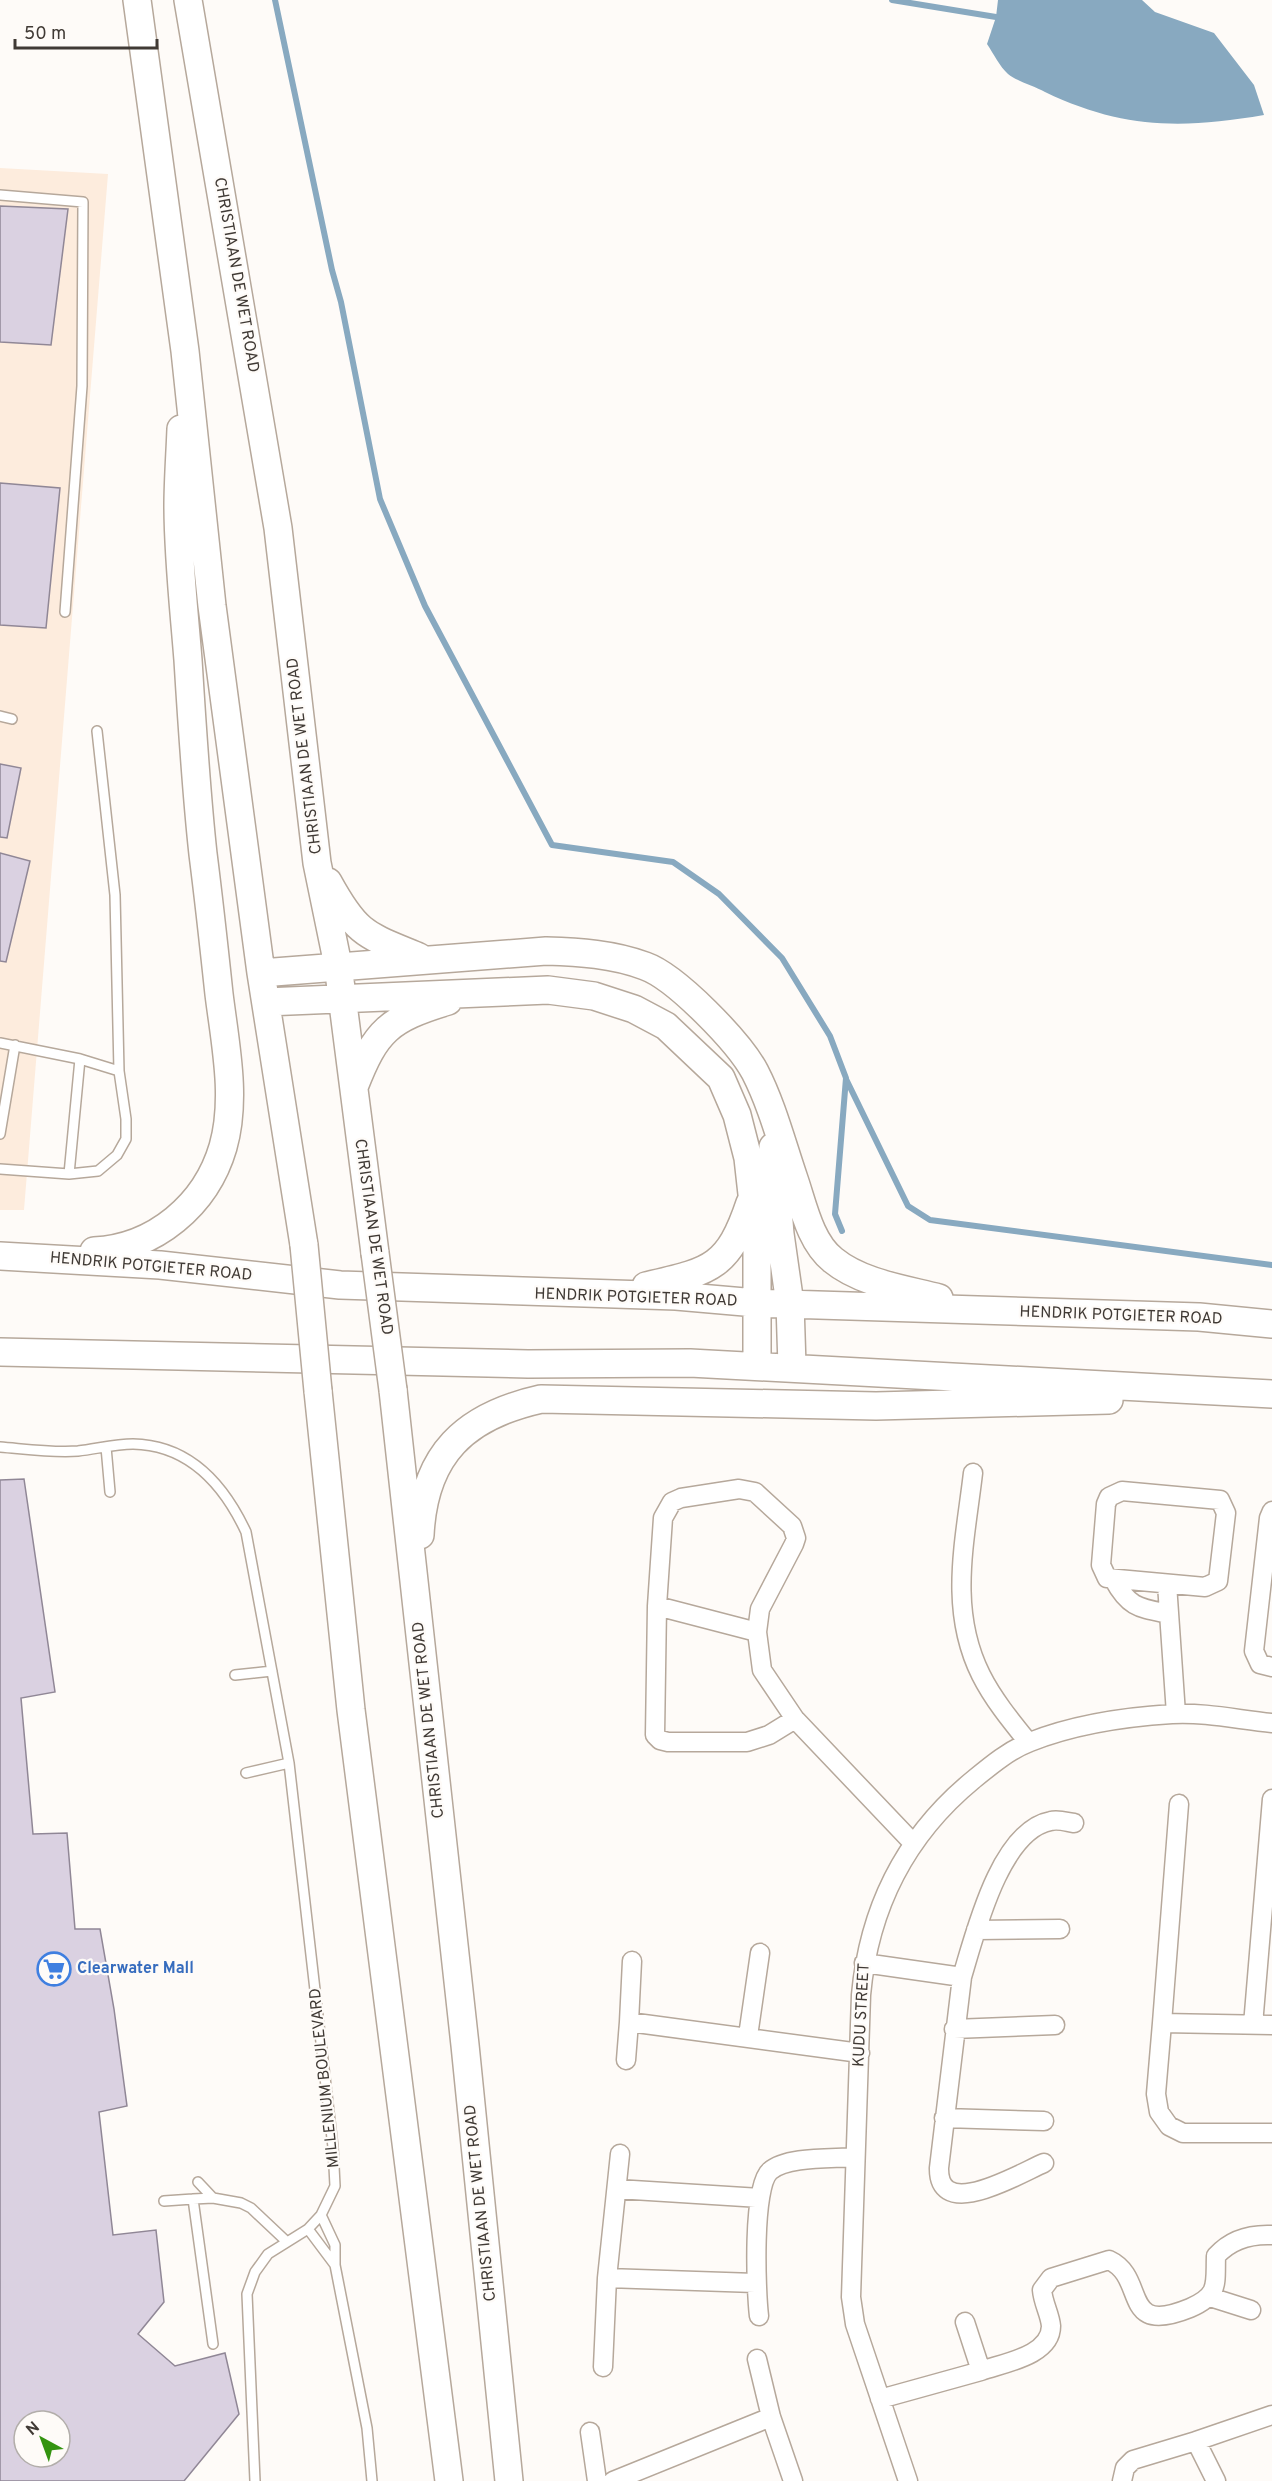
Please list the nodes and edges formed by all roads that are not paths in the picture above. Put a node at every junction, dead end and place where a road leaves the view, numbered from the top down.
1 (137, 0) edge
2 (188, 0) edge
3 (0, 195) edge
4 (185, 351) junction
5 (65, 612) dead end
6 (0, 716) edge
7 (12, 719) dead end
8 (97, 731) dead end
9 (317, 863) junction
10 (428, 962) junction
11 (338, 965) junction
12 (261, 973) junction
13 (484, 993) junction
14 (342, 999) junction
15 (266, 1002) junction
16 (0, 1043) edge
17 (15, 1046) junction
18 (80, 1059) junction
19 (119, 1071) junction
20 (353, 1089) junction
21 (771, 1113) junction
22 (0, 1134) edge
23 (0, 1169) edge
24 (69, 1174) junction
25 (751, 1199) junction
26 (0, 1255) edge
27 (604, 1296) junction
28 (756, 1304) junction
29 (790, 1304) junction
30 (986, 1311) junction
31 (1272, 1324) edge
32 (0, 1352) edge
33 (757, 1366) junction
34 (792, 1366) junction
35 (1272, 1394) edge
36 (0, 1447) edge
37 (106, 1447) junction
38 (973, 1473) dead end
39 (110, 1492) dead end
40 (1272, 1511) edge
41 (1114, 1580) junction
42 (1167, 1584) junction
43 (657, 1606) junction
44 (1169, 1614) junction
45 (757, 1632) junction
46 (422, 1650) junction
47 (1272, 1667) edge
48 (272, 1671) junction
49 (235, 1674) dead end
50 (1176, 1714) junction
51 (795, 1719) junction
52 (1272, 1723) edge
53 (1028, 1742) junction
54 (289, 1763) junction
55 (246, 1773) dead end
56 (1272, 1799) edge
57 (1179, 1804) dead end
58 (1074, 1823) dead end
59 (913, 1843) junction
60 (1060, 1929) dead end
61 (976, 1930) junction
62 (760, 1953) dead end
63 (632, 1961) dead end
64 (864, 1963) junction
65 (963, 1977) junction
66 (629, 2022) junction
67 (1162, 2023) junction
68 (1055, 2025) dead end
69 (1253, 2025) junction
70 (1272, 2025) edge
71 (954, 2029) junction
72 (748, 2036) junction
73 (860, 2053) junction
74 (626, 2060) dead end
75 (944, 2118) junction
76 (1044, 2121) dead end
77 (1272, 2133) edge
78 (620, 2154) dead end
79 (855, 2157) junction
80 (1044, 2163) dead end
81 (198, 2182) dead end
82 (617, 2189) junction
83 (213, 2198) junction
84 (760, 2198) junction
85 (194, 2199) junction
86 (164, 2200) dead end
87 (321, 2215) junction
88 (308, 2229) junction
89 (1272, 2235) edge
90 (286, 2241) junction
91 (335, 2265) junction
92 (607, 2278) junction
93 (755, 2283) junction
94 (1210, 2297) junction
95 (1251, 2310) dead end
96 (759, 2316) dead end
97 (965, 2322) dead end
98 (213, 2344) dead end
99 (757, 2359) dead end
100 (603, 2367) dead end
101 (981, 2371) junction
102 (880, 2399) junction
103 (1272, 2415) edge
104 (771, 2417) junction
105 (590, 2432) dead end
106 (1196, 2441) junction
107 (255, 2481) edge
108 (372, 2481) edge
109 (449, 2481) edge
110 (509, 2481) edge
111 (597, 2481) edge
112 (613, 2481) edge
113 (793, 2481) edge
114 (908, 2481) edge
115 (1122, 2481) edge
116 (1216, 2481) edge

1 - 4 main road
2 - 9 main road, CHRISTIAAN DE WET ROAD
3 - 5 lane
4 - 12 main road
4 - 26 main road
6 - 7 lane
8 - 19 lane
9 - 10 main road
9 - 11 main road, CHRISTIAAN DE WET ROAD
10 - 11 main road
10 - 21 main road
11 - 12 main road
11 - 14 main road, CHRISTIAAN DE WET ROAD
12 - 15 main road
13 - 14 main road
13 - 20 main road
13 - 25 main road
14 - 15 main road
14 - 20 main road, CHRISTIAAN DE WET ROAD
15 - 109 main road, bridge
16 - 17 lane
17 - 18 lane
17 - 22 lane
18 - 19 lane
18 - 24 lane
19 - 24 lane
20 - 46 main road, CHRISTIAAN DE WET ROAD, bridge
21 - 29 main road
21 - 30 main road
23 - 24 lane
25 - 27 main road
25 - 28 main road
26 - 27 main road, HENDRIK POTGIETER ROAD
27 - 28 main road, HENDRIK POTGIETER ROAD
28 - 29 main road, HENDRIK POTGIETER ROAD
28 - 33 main road
29 - 30 main road, HENDRIK POTGIETER ROAD
29 - 34 main road
30 - 31 main road, HENDRIK POTGIETER ROAD
32 - 33 main road
33 - 34 main road
34 - 35 main road
35 - 46 main road
36 - 37 lane, MILLENIUM BOULEVARD
37 - 39 lane
37 - 48 lane, MILLENIUM BOULEVARD
38 - 53 street
40 - 47 street
41 - 42 street
41 - 42 street
41 - 44 street
42 - 44 street
43 - 45 street
43 - 45 street
43 - 51 street
44 - 50 street
45 - 51 street
46 - 110 main road, CHRISTIAAN DE WET ROAD
48 - 49 lane
48 - 54 lane, MILLENIUM BOULEVARD
50 - 52 street, KUDU STREET
50 - 53 street, KUDU STREET
51 - 59 street
53 - 59 street, KUDU STREET
54 - 55 lane
54 - 87 lane, MILLENIUM BOULEVARD
56 - 69 street
57 - 67 street
58 - 61 street
59 - 64 street, KUDU STREET
60 - 61 street
61 - 65 street
62 - 72 street
63 - 66 street
64 - 65 street
64 - 73 street, KUDU STREET
65 - 71 street
66 - 72 street
66 - 74 street
67 - 69 street
67 - 77 street
68 - 71 street
69 - 70 street
71 - 75 street
72 - 73 street
73 - 79 street, KUDU STREET
75 - 76 street
75 - 80 street
78 - 82 street
79 - 84 street
79 - 102 street, KUDU STREET
81 - 83 lane
82 - 84 street
82 - 92 street
83 - 85 lane
83 - 90 lane
84 - 93 street
85 - 86 lane
85 - 98 lane
87 - 88 lane, MILLENIUM BOULEVARD
87 - 91 lane
88 - 90 lane, MILLENIUM BOULEVARD
88 - 91 lane
89 - 94 street
90 - 107 lane, MILLENIUM BOULEVARD
91 - 108 lane
92 - 93 street
92 - 100 street
93 - 96 street
94 - 95 street
94 - 101 street
97 - 101 street
99 - 104 street
101 - 102 street
102 - 114 street, KUDU STREET
103 - 106 street
104 - 112 street
104 - 113 street
105 - 111 street
106 - 115 street
106 - 116 street

